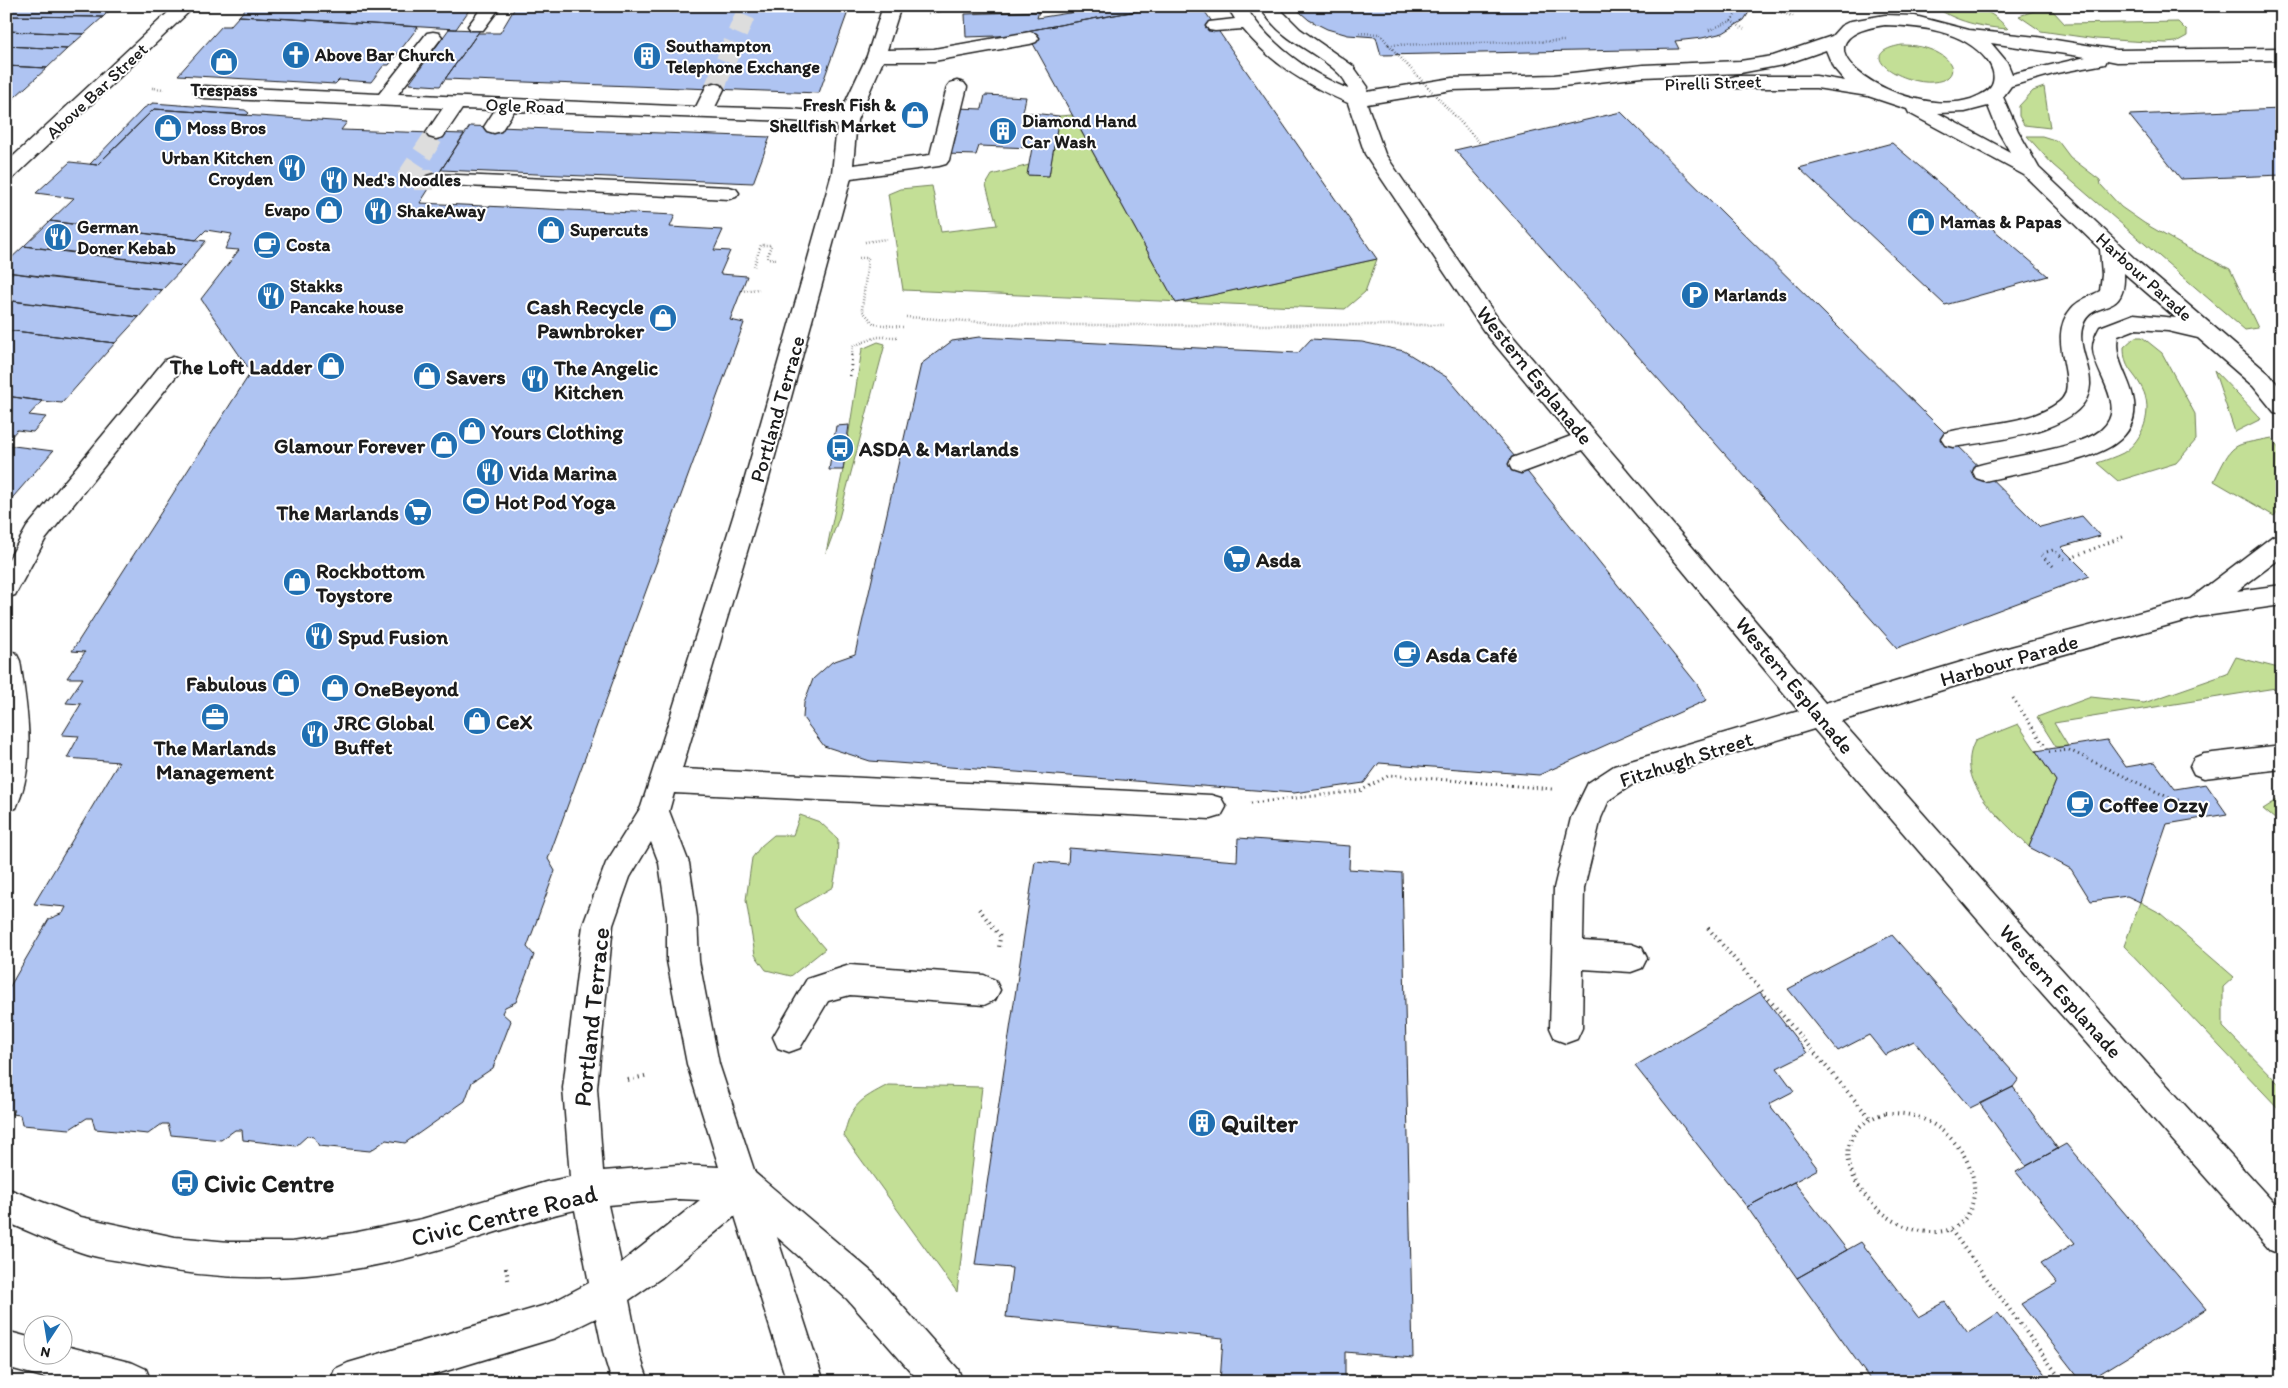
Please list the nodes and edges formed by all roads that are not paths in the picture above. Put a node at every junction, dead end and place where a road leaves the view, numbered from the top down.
1 (186, 6) edge
2 (492, 6) edge
3 (892, 6) edge
4 (1236, 6) edge
5 (1268, 6) edge
6 (1859, 6) edge
7 (1911, 6) edge
8 (1248, 23) junction
9 (1930, 24) junction
10 (477, 26) dead end
11 (1214, 26) dead end
12 (1844, 34) junction
13 (1961, 34) junction
14 (432, 36) dead end
15 (1034, 46) dead end
16 (2280, 55) edge
17 (876, 56) junction
18 (2117, 56) junction
19 (1554, 81) junction
20 (958, 86) dead end
21 (714, 89) tunnel mouth
22 (1998, 89) junction
23 (1871, 90) junction
24 (204, 92) dead end
25 (384, 100) junction
26 (1356, 100) junction
27 (1904, 102) junction
28 (456, 103) junction
29 (508, 105) junction
30 (703, 113) junction
31 (847, 120) junction
32 (494, 127) dead end
33 (436, 133) tunnel mouth
34 (2031, 171) junction
35 (842, 173) junction
36 (6, 174) edge
37 (434, 180) tunnel mouth
38 (730, 193) dead end
39 (2110, 248) junction
40 (2206, 332) junction
41 (173, 365) dead end
42 (2261, 380) junction
43 (2282, 391) edge
44 (2282, 406) edge
45 (1587, 438) junction
46 (1953, 440) dead end
47 (1521, 464) dead end
48 (1985, 472) dead end
49 (2282, 543) edge
50 (6, 588) edge
51 (2278, 601) edge
52 (2198, 607) junction
53 (6, 661) edge
54 (1820, 716) junction
55 (2282, 757) edge
56 (2204, 766) dead end
57 (664, 780) junction
58 (6, 800) edge
59 (1211, 807) road end
60 (654, 811) junction
61 (1568, 954) junction
62 (1631, 958) dead end
63 (984, 990) dead end
64 (1566, 1028) dead end
65 (789, 1037) dead end
66 (743, 1185) junction
67 (588, 1190) junction
68 (6, 1205) edge
69 (2282, 1238) edge
70 (608, 1293) junction
71 (6, 1350) edge
72 (133, 1382) edge
73 (348, 1382) edge
74 (631, 1382) edge
75 (806, 1382) edge
76 (945, 1382) edge

1 - 36 street, Above Bar Street
2 - 10 street
3 - 17 street, Portland Terrace
4 - 8 street
5 - 26 street, Western Esplanade
6 - 12 street
7 - 9 street
8 - 11 street
8 - 26 street
9 - 12 street, Pirelli Street
9 - 13 street, Pirelli Street
12 - 19 street, Pirelli Street
12 - 23 street
13 - 18 street
13 - 22 street, Harbour Parade
14 - 25 street
15 - 17 street
16 - 18 street
17 - 31 street, Portland Terrace
18 - 22 street
19 - 23 street, Pirelli Street
19 - 26 street, Pirelli Street
20 - 35 street
21 - 30 street
22 - 27 street
22 - 34 street, Harbour Parade
23 - 27 street
24 - 25 street, Ogle Road
25 - 28 street, Ogle Road
26 - 45 street, Western Esplanade
27 - 34 street, Harbour Parade
28 - 29 street, Ogle Road
28 - 33 street
29 - 30 street, Ogle Road
29 - 32 street
30 - 31 street, Ogle Road
31 - 35 street, Portland Terrace
34 - 39 street, Harbour Parade
35 - 57 street, Portland Terrace
37 - 38 street
39 - 40 street, Harbour Parade
39 - 46 street
40 - 42 street, Harbour Parade
40 - 48 street
41 - 50 street
42 - 43 street, Harbour Parade
42 - 44 street, Harbour Parade
45 - 47 street
45 - 54 street, Western Esplanade
49 - 52 street, Harbour Parade
51 - 52 street, Harbour Parade
52 - 54 street, Harbour Parade
53 - 58 street
54 - 61 street, Fitzhugh Street
54 - 69 street, Western Esplanade
55 - 56 street
57 - 59 street
57 - 60 street, Portland Terrace
60 - 66 street
60 - 67 street, Portland Terrace
61 - 62 street
61 - 64 street, Fitzhugh Street
63 - 65 street
66 - 67 street, Civic Centre Road
66 - 70 street
66 - 75 street
66 - 76 street
67 - 68 street, Civic Centre Road
67 - 70 street, Portland Terrace
70 - 73 street
70 - 74 street, Portland Terrace
71 - 72 street

